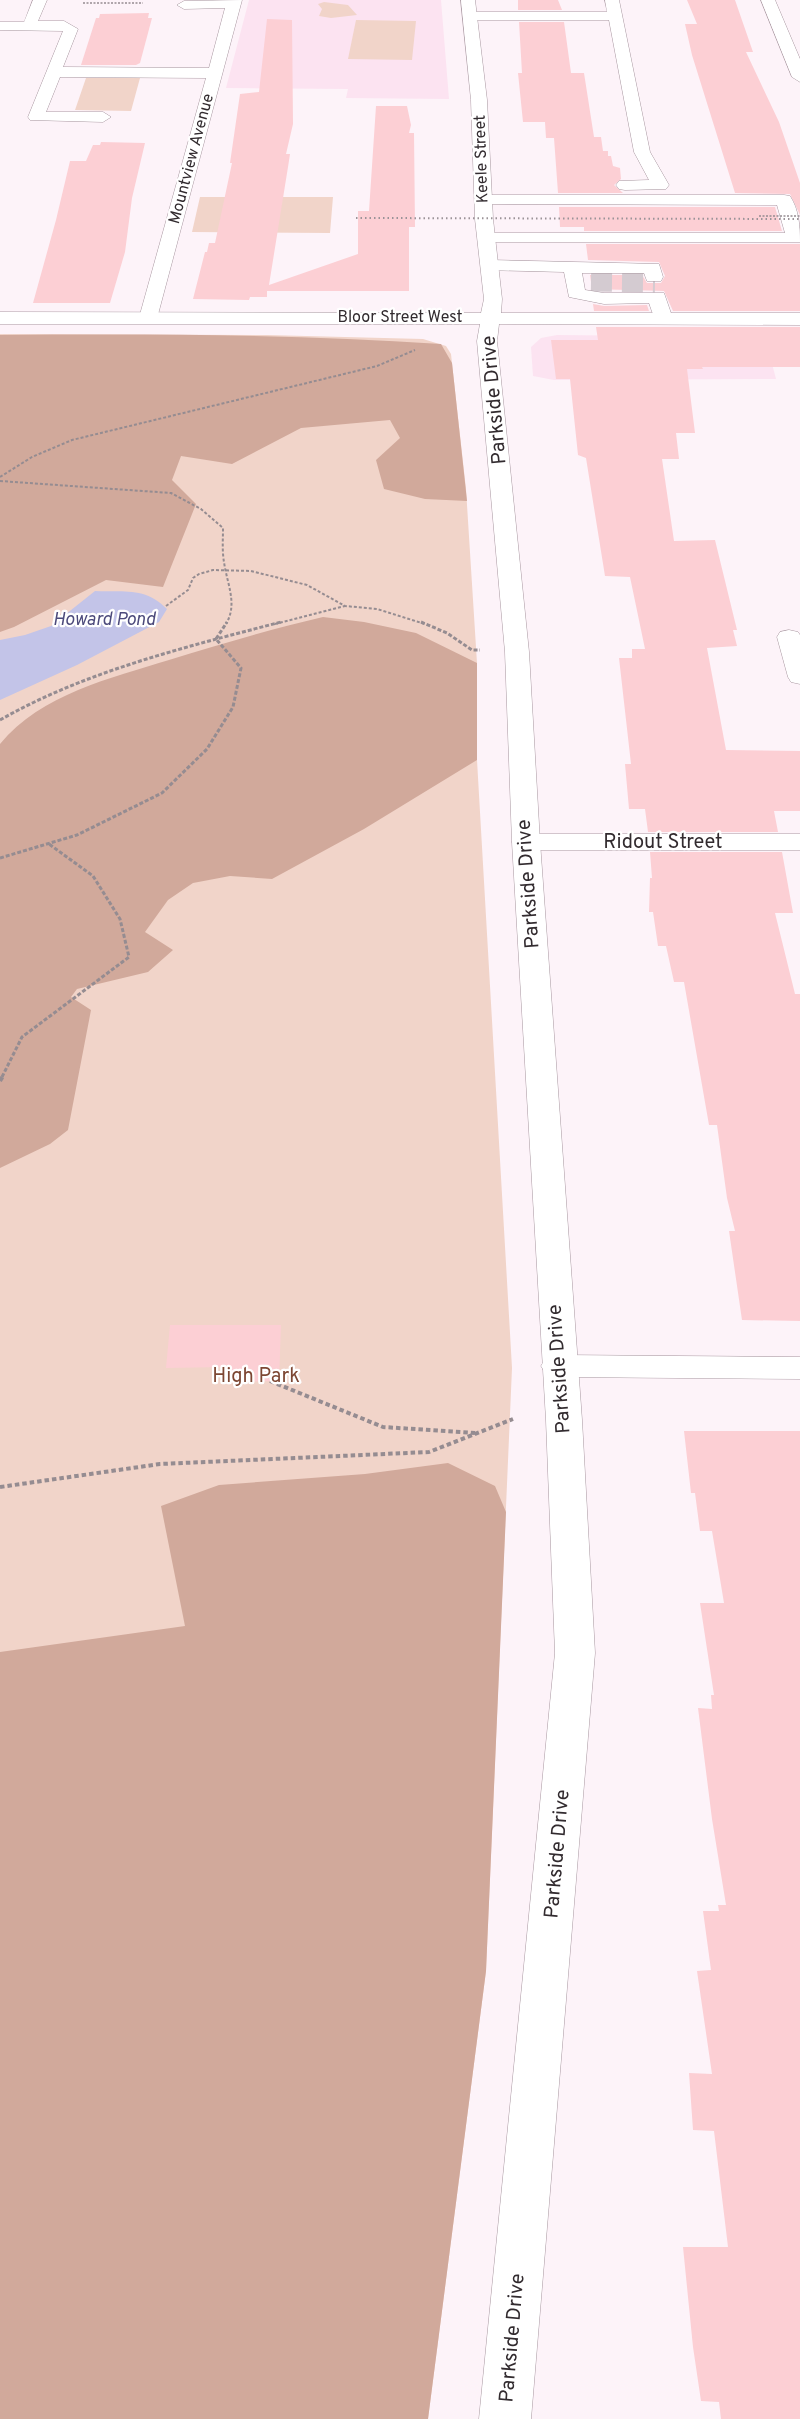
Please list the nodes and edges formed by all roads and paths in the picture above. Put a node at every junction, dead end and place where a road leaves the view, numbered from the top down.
1 (768, 0) edge
2 (39, 2) edge
3 (235, 2) edge
4 (143, 3) dead end
5 (184, 4) dead end
6 (469, 8) edge
7 (614, 8) edge
8 (0, 26) edge
9 (29, 26) junction
10 (55, 72) junction
11 (216, 73) junction
12 (800, 77) edge
13 (103, 117) dead end
14 (483, 192) junction
15 (759, 216) dead end
16 (800, 216) edge
17 (488, 251) junction
18 (610, 251) tunnel mouth
19 (579, 277) junction
20 (655, 287) junction
21 (0, 318) edge
22 (149, 318) junction
23 (489, 318) junction
24 (663, 319) junction
25 (800, 319) edge
26 (418, 349) dead end
27 (0, 479) edge
28 (225, 569) junction
29 (166, 606) dead end
30 (345, 606) junction
31 (789, 637) dead end
32 (216, 639) junction
33 (517, 652) junction
34 (800, 677) edge
35 (0, 720) edge
36 (526, 842) junction
37 (800, 842) edge
38 (49, 844) junction
39 (0, 858) edge
40 (0, 1081) edge
41 (559, 1366) junction
42 (800, 1368) edge
43 (270, 1381) dead end
44 (513, 1419) dead end
45 (478, 1433) junction
46 (0, 1487) edge
47 (505, 2419) edge

1 - 12 main road
2 - 4 path
2 - 9 main road
3 - 5 main road
3 - 11 main road, Mountview Avenue
6 - 7 main road
6 - 14 main road, Keele Street
7 - 14 main road
8 - 9 main road
9 - 10 main road
10 - 11 main road
10 - 13 main road
11 - 22 main road, Mountview Avenue
14 - 17 main road, Keele Street
14 - 17 main road
15 - 16 path, bridge
17 - 18 main road
17 - 19 main road
17 - 23 main road, Keele Street
19 - 20 main road
19 - 20 main road
20 - 24 main road
21 - 22 main road, Bloor Street West
22 - 23 main road, Bloor Street West
23 - 24 main road, Bloor Street West
23 - 33 main road, Parkside Drive
24 - 25 main road, Bloor Street West
26 - 27 path
27 - 28 path
28 - 29 path
28 - 30 path
28 - 32 path
30 - 32 path
30 - 33 path
31 - 34 main road
32 - 35 path
32 - 38 path
33 - 36 main road, Parkside Drive
36 - 37 main road, Ridout Street
36 - 41 main road, Parkside Drive
38 - 39 path
38 - 40 path
41 - 42 main road
41 - 47 main road, Parkside Drive
43 - 45 path
44 - 45 path
45 - 46 path

